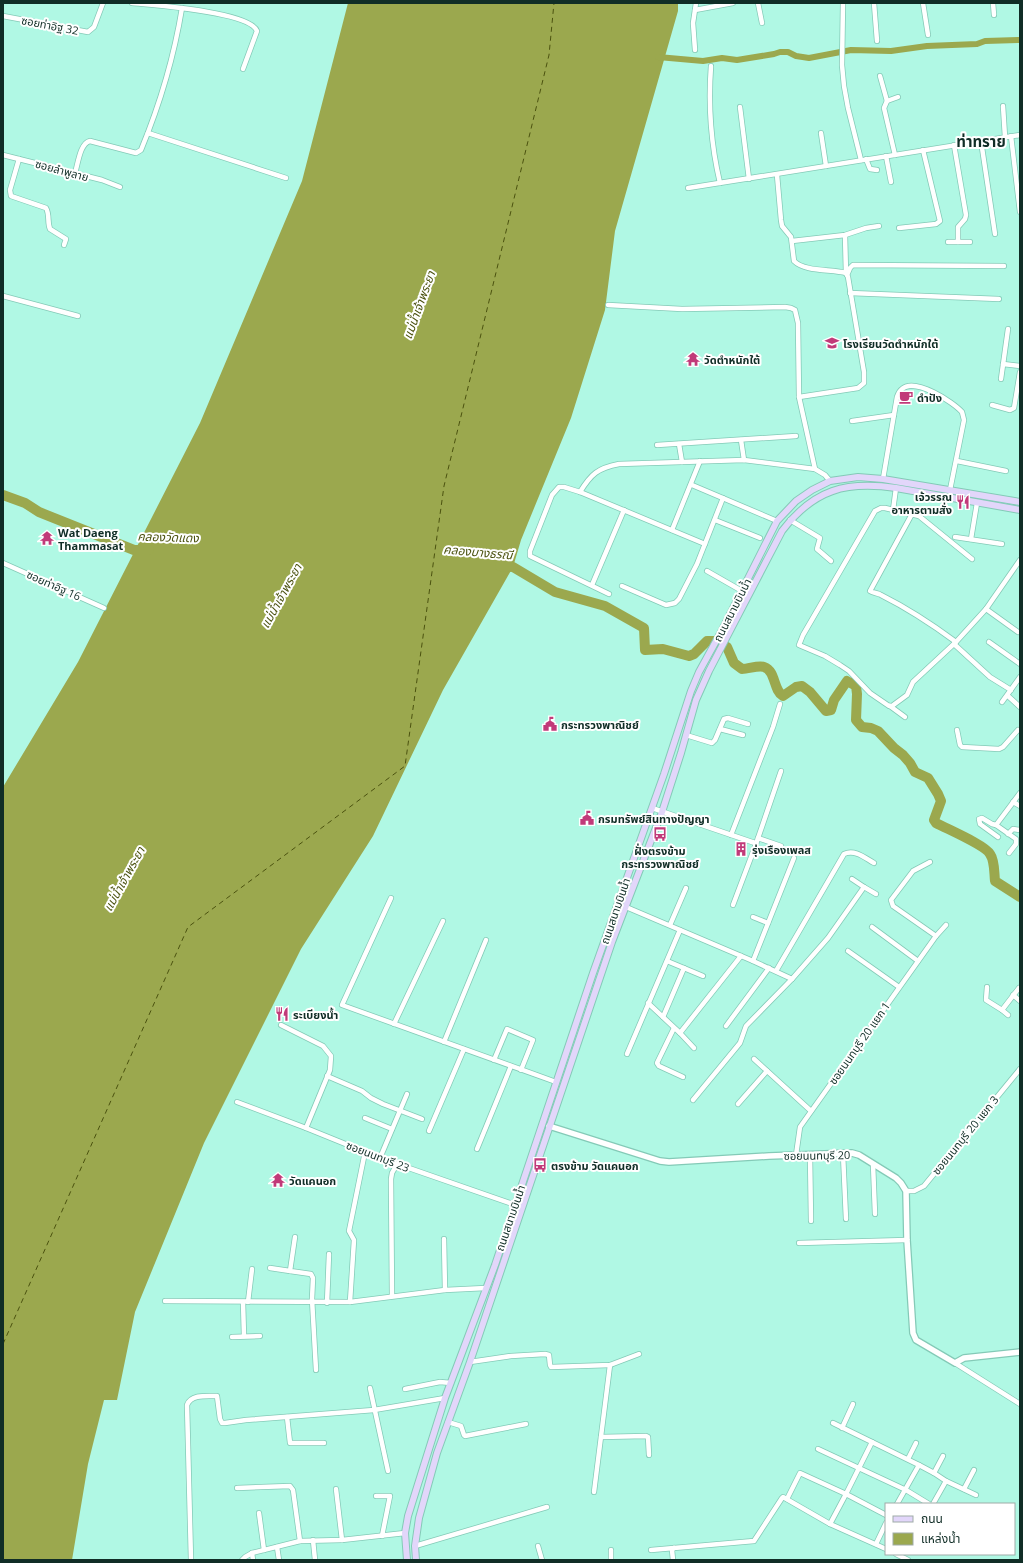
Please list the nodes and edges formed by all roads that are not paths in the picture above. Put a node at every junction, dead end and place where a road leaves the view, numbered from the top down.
1 (103, 3) edge
2 (132, 3) edge
3 (696, 3) edge
4 (733, 3) edge
5 (758, 3) edge
6 (843, 3) edge
7 (874, 3) edge
8 (923, 3) edge
9 (993, 3) edge
10 (182, 8) junction
11 (695, 10) junction
12 (994, 15) dead end
13 (3, 16) edge
14 (762, 22) dead end
15 (928, 36) dead end
16 (877, 41) dead end
17 (694, 50) dead end
18 (711, 66) dead end
19 (243, 69) dead end
20 (880, 76) dead end
21 (898, 97) dead end
22 (887, 101) junction
23 (1003, 106) dead end
24 (740, 107) dead end
25 (148, 133) junction
26 (820, 133) dead end
27 (1020, 135) edge
28 (1011, 136) junction
29 (1005, 137) junction
30 (980, 141) junction
31 (954, 145) junction
32 (923, 150) junction
33 (896, 154) junction
34 (3, 155) edge
35 (886, 156) junction
36 (19, 159) junction
37 (863, 160) junction
38 (826, 166) junction
39 (877, 170) dead end
40 (75, 173) junction
41 (777, 175) junction
42 (286, 178) dead end
43 (749, 179) junction
44 (891, 182) dead end
45 (720, 183) junction
46 (120, 187) dead end
47 (1018, 187) edge
48 (688, 188) dead end
49 (1020, 212) edge
50 (879, 226) dead end
51 (899, 228) dead end
52 (995, 234) dead end
53 (845, 235) junction
54 (792, 241) junction
55 (948, 242) dead end
56 (958, 242) junction
57 (970, 242) dead end
58 (64, 245) dead end
59 (1004, 266) dead end
60 (846, 274) junction
61 (850, 293) junction
62 (3, 296) edge
63 (999, 299) dead end
64 (608, 305) dead end
65 (78, 316) dead end
66 (1008, 329) dead end
67 (1003, 364) junction
68 (1020, 366) edge
69 (1020, 372) edge
70 (1000, 379) dead end
71 (799, 397) junction
72 (992, 405) dead end
73 (894, 415) junction
74 (852, 421) dead end
75 (796, 436) dead end
76 (741, 440) junction
77 (679, 444) junction
78 (657, 445) dead end
79 (744, 460) junction
80 (700, 461) junction
81 (957, 461) junction
82 (682, 462) junction
83 (815, 469) junction
84 (1006, 471) dead end
85 (883, 479) junction
86 (830, 481) junction
87 (692, 485) junction
88 (896, 488) junction
89 (950, 490) junction
90 (580, 492) junction
91 (723, 498) junction
92 (1020, 502) edge
93 (977, 503) junction
94 (624, 510) junction
95 (892, 510) junction
96 (1020, 510) edge
97 (912, 514) junction
98 (715, 520) junction
99 (790, 520) junction
100 (778, 521) junction
101 (672, 530) junction
102 (955, 537) dead end
103 (760, 538) dead end
104 (971, 539) junction
105 (705, 544) junction
106 (1002, 544) dead end
107 (972, 559) dead end
108 (1020, 560) edge
109 (831, 561) dead end
110 (3, 563) edge
111 (707, 570) dead end
112 (592, 585) junction
113 (622, 586) dead end
114 (742, 591) junction
115 (610, 594) dead end
116 (104, 608) dead end
117 (986, 609) junction
118 (1018, 632) dead end
119 (989, 642) dead end
120 (955, 643) junction
121 (1020, 664) edge
122 (1020, 677) edge
123 (1011, 690) junction
124 (1008, 696) junction
125 (1002, 702) dead end
126 (780, 704) dead end
127 (890, 706) junction
128 (1020, 707) edge
129 (905, 717) dead end
130 (748, 724) dead end
131 (1020, 724) edge
132 (720, 729) junction
133 (957, 730) dead end
134 (1019, 731) edge
135 (686, 735) junction
136 (743, 736) dead end
137 (781, 771) dead end
138 (1020, 793) edge
139 (1013, 802) junction
140 (1020, 806) edge
141 (652, 808) junction
142 (662, 812) junction
143 (996, 825) junction
144 (1020, 830) edge
145 (1008, 834) junction
146 (731, 835) junction
147 (998, 837) dead end
148 (758, 838) junction
149 (755, 843) junction
150 (780, 846) dead end
151 (1009, 853) dead end
152 (794, 858) dead end
153 (930, 862) dead end
154 (874, 863) dead end
155 (852, 879) dead end
156 (864, 887) junction
157 (686, 888) dead end
158 (876, 894) dead end
159 (391, 898) dead end
160 (733, 905) dead end
161 (626, 907) junction
162 (753, 917) dead end
163 (443, 921) dead end
164 (768, 923) junction
165 (946, 925) dead end
166 (670, 926) junction
167 (872, 927) dead end
168 (680, 930) junction
169 (936, 936) junction
170 (486, 940) dead end
171 (848, 952) dead end
172 (741, 956) junction
173 (667, 961) junction
174 (753, 961) junction
175 (918, 961) junction
176 (684, 968) junction
177 (769, 968) junction
178 (776, 972) junction
179 (703, 976) dead end
180 (792, 979) junction
181 (987, 987) dead end
182 (899, 988) junction
183 (1019, 988) dead end
184 (1013, 995) junction
185 (1020, 1001) edge
186 (648, 1003) junction
187 (1002, 1010) junction
188 (1008, 1015) dead end
189 (663, 1017) junction
190 (394, 1024) junction
191 (281, 1025) dead end
192 (726, 1026) dead end
193 (674, 1028) junction
194 (680, 1033) junction
195 (444, 1042) junction
196 (694, 1048) dead end
197 (464, 1049) junction
198 (627, 1054) dead end
199 (754, 1059) dead end
200 (494, 1060) junction
201 (511, 1066) junction
202 (1020, 1069) edge
203 (521, 1070) junction
204 (767, 1071) junction
205 (327, 1076) junction
206 (683, 1076) dead end
207 (556, 1082) junction
208 (406, 1094) dead end
209 (693, 1100) dead end
210 (237, 1102) dead end
211 (738, 1104) dead end
212 (400, 1110) junction
213 (812, 1111) junction
214 (365, 1118) dead end
215 (422, 1119) dead end
216 (549, 1126) junction
217 (306, 1128) junction
218 (392, 1129) junction
219 (429, 1131) dead end
220 (477, 1149) dead end
221 (365, 1152) junction
222 (843, 1154) junction
223 (796, 1155) junction
224 (810, 1155) junction
225 (380, 1158) junction
226 (397, 1164) junction
227 (874, 1164) junction
228 (906, 1191) junction
229 (514, 1205) junction
230 (521, 1207) junction
231 (875, 1214) dead end
232 (846, 1220) dead end
233 (811, 1221) dead end
234 (295, 1237) dead end
235 (444, 1239) dead end
236 (907, 1240) junction
237 (799, 1243) dead end
238 (329, 1254) dead end
239 (252, 1268) dead end
240 (270, 1268) dead end
241 (290, 1271) junction
242 (486, 1288) junction
243 (445, 1290) junction
244 (392, 1296) junction
245 (164, 1302) dead end
246 (245, 1302) junction
247 (312, 1302) junction
248 (350, 1302) junction
249 (326, 1303) junction
250 (244, 1336) junction
251 (260, 1336) dead end
252 (232, 1337) dead end
253 (1020, 1352) edge
254 (639, 1354) dead end
255 (470, 1362) junction
256 (955, 1362) junction
257 (610, 1365) junction
258 (316, 1370) dead end
259 (451, 1383) junction
260 (370, 1388) dead end
261 (405, 1389) dead end
262 (445, 1398) junction
263 (853, 1404) dead end
264 (1020, 1404) edge
265 (374, 1410) junction
266 (287, 1417) junction
267 (448, 1422) junction
268 (833, 1422) dead end
269 (526, 1424) dead end
270 (842, 1428) junction
271 (601, 1437) junction
272 (872, 1442) junction
273 (324, 1443) dead end
274 (916, 1443) dead end
275 (818, 1449) dead end
276 (649, 1455) dead end
277 (943, 1456) dead end
278 (908, 1459) junction
279 (919, 1464) junction
280 (859, 1468) junction
281 (974, 1470) dead end
282 (388, 1471) dead end
283 (934, 1473) junction
284 (946, 1481) junction
285 (237, 1488) dead end
286 (964, 1488) junction
287 (336, 1489) dead end
288 (906, 1490) junction
289 (594, 1492) dead end
290 (846, 1494) junction
291 (976, 1495) dead end
292 (376, 1496) dead end
293 (786, 1499) junction
294 (898, 1503) edge
295 (927, 1503) edge
296 (934, 1503) edge
297 (547, 1507) dead end
298 (259, 1513) dead end
299 (885, 1514) edge
300 (830, 1524) junction
301 (885, 1525) edge
302 (405, 1533) junction
303 (382, 1536) junction
304 (313, 1540) junction
305 (342, 1540) junction
306 (300, 1541) junction
307 (876, 1544) junction
308 (415, 1546) junction
309 (538, 1546) dead end
310 (277, 1547) junction
311 (674, 1548) junction
312 (885, 1548) edge
313 (264, 1550) junction
314 (611, 1550) dead end
315 (651, 1550) dead end
316 (252, 1553) junction
317 (903, 1556) edge
318 (191, 1560) edge
319 (242, 1560) edge
320 (253, 1560) edge
321 (279, 1560) edge
322 (315, 1560) edge
323 (407, 1560) edge
324 (416, 1560) edge
325 (542, 1560) edge
326 (611, 1560) edge
327 (673, 1560) edge
328 (908, 1560) edge

1 - 13 street, ซอยท่าอิฐ 32
2 - 10 street
3 - 11 street
4 - 11 street
5 - 14 street
6 - 37 street
7 - 16 street
8 - 15 street
9 - 12 street
10 - 19 street
10 - 25 street
11 - 17 street
18 - 45 street
20 - 22 street
21 - 22 street
22 - 33 street
23 - 29 street
24 - 43 street
25 - 40 street
25 - 42 street
26 - 38 street
27 - 28 street
28 - 29 street
28 - 47 street
29 - 30 street
30 - 31 street
30 - 52 street
31 - 32 street
31 - 56 street
32 - 33 street
32 - 51 street
33 - 35 street
34 - 36 street, ซอยลำพูลาย
35 - 37 street
35 - 44 street
36 - 40 street, ซอยลำพูลาย
36 - 58 street
37 - 38 street
37 - 39 street
38 - 41 street
40 - 46 street, ซอยลำพูลาย
41 - 43 street
41 - 54 street
43 - 45 street
45 - 48 street
47 - 49 street
50 - 53 street
53 - 54 street
53 - 60 street
54 - 60 street
55 - 56 street
56 - 57 street
59 - 60 street
60 - 61 street
61 - 63 street
61 - 71 street
62 - 65 street
64 - 71 street
66 - 67 street
67 - 68 street
67 - 70 street
69 - 72 street
71 - 83 street
73 - 74 street
73 - 81 street
73 - 85 street
75 - 76 street
76 - 77 street
76 - 79 street
77 - 78 street
77 - 82 street
79 - 80 street
79 - 83 street
80 - 82 street
80 - 87 street
81 - 84 street
81 - 89 street
82 - 90 street
83 - 86 street
85 - 86 main road, ถนนสนามบินน้ำ
85 - 89 main road, ถนนสนามบินน้ำ
86 - 100 main road, ถนนสนามบินน้ำ
87 - 91 street
87 - 101 street
88 - 93 main road, ถนนสนามบินน้ำ
88 - 95 street
88 - 99 main road, ถนนสนามบินน้ำ
89 - 92 main road, ถนนสนามบินน้ำ
90 - 94 street
90 - 112 street
91 - 98 street
91 - 100 street
93 - 96 main road, ถนนสนามบินน้ำ
93 - 104 street
94 - 101 street
94 - 112 street
95 - 97 street
95 - 127 street
97 - 107 street
97 - 120 street
98 - 103 street
98 - 105 street
99 - 109 street
99 - 135 main road, ถนนสนามบินน้ำ
100 - 114 main road, ถนนสนามบินน้ำ
101 - 105 street
102 - 104 street
104 - 106 street
105 - 113 street
108 - 117 street
110 - 116 street, ซอยท่าอิฐ 16
111 - 114 street
112 - 115 street
114 - 141 main road, ถนนสนามบินน้ำ
117 - 118 street
117 - 120 street
119 - 121 street
120 - 123 street
120 - 127 street
122 - 123 street
123 - 124 street
124 - 125 street
124 - 128 street
126 - 146 street
127 - 129 street
130 - 132 street
131 - 134 street
132 - 135 street
132 - 136 street
133 - 134 street
135 - 142 main road, ถนนสนามบินน้ำ
137 - 148 street
138 - 139 street
139 - 140 street
139 - 143 street
141 - 142 street
141 - 207 main road, ถนนสนามบินน้ำ
142 - 146 street
142 - 161 main road, ถนนสนามบินน้ำ
143 - 145 street
143 - 147 street
144 - 145 street
145 - 151 street
146 - 149 street
148 - 149 street
148 - 150 street
149 - 160 street
152 - 164 street
153 - 169 street
154 - 178 street
155 - 156 street
156 - 158 street
156 - 180 street
157 - 166 street
159 - 190 street
161 - 166 street
161 - 216 main road, ถนนสนามบินน้ำ
162 - 164 street
163 - 190 street
164 - 174 street
165 - 169 street, ซอยนนทบุรี 20 แยก 1
166 - 168 street
167 - 175 street
168 - 172 street
168 - 173 street
169 - 175 street, ซอยนนทบุรี 20 แยก 1
170 - 195 street
171 - 182 street
172 - 174 street
172 - 194 street
173 - 176 street
173 - 186 street
174 - 177 street
175 - 182 street, ซอยนนทบุรี 20 แยก 1
176 - 179 street
176 - 189 street
177 - 178 street
177 - 192 street
178 - 180 street
180 - 209 street
181 - 187 street
182 - 213 street, ซอยนนทบุรี 20 แยก 1
183 - 184 street
184 - 185 street
184 - 187 street
186 - 189 street
186 - 198 street
187 - 188 street
189 - 193 street
190 - 195 street
191 - 205 street
193 - 194 street
193 - 206 street
194 - 196 street
195 - 197 street
197 - 200 street
197 - 219 street
199 - 204 street
200 - 201 street
200 - 203 street
201 - 203 street
201 - 220 street
202 - 228 street, ซอยนนทบุรี 20 แยก 3
203 - 207 street
204 - 211 street
204 - 213 street
205 - 212 street
205 - 217 street
207 - 229 main road, ถนนสนามบินน้ำ
208 - 212 street
210 - 217 street, ซอยนนทบุรี 23
212 - 215 street
212 - 218 street
213 - 223 street, ซอยนนทบุรี 20 แยก 1
214 - 218 street
216 - 223 street, ซอยนนทบุรี 20
216 - 230 main road, ถนนสนามบินน้ำ
217 - 221 street, ซอยนนทบุรี 23
218 - 225 street
221 - 225 street, ซอยนนทบุรี 23
221 - 248 street
222 - 224 street, ซอยนนทบุรี 20
222 - 227 street, ซอยนนทบุรี 20
222 - 232 street
223 - 224 street, ซอยนนทบุรี 20
224 - 233 street
225 - 226 street, ซอยนนทบุรี 23
226 - 229 street, ซอยนนทบุรี 23
226 - 244 street
227 - 228 street, ซอยนนทบุรี 20
227 - 231 street
228 - 236 street
229 - 230 street, ซอยนนทบุรี 23
229 - 242 main road, ถนนสนามบินน้ำ
230 - 255 main road, ถนนสนามบินน้ำ
234 - 241 street
235 - 243 street
236 - 237 street
236 - 256 street
238 - 249 street
239 - 246 street
240 - 241 street
241 - 247 street
242 - 243 street
242 - 259 main road, ถนนสนามบินน้ำ
243 - 244 street
244 - 248 street
245 - 246 street
246 - 247 street
246 - 250 street
247 - 249 street
247 - 258 street
248 - 249 street
250 - 251 street
250 - 252 street
253 - 256 street
254 - 257 street
255 - 257 street
255 - 267 main road, ถนนสนามบินน้ำ
256 - 264 street
257 - 271 street
259 - 261 street
259 - 262 main road, ถนนสนามบินน้ำ
260 - 265 street
262 - 265 street
262 - 302 main road, ถนนสนามบินน้ำ
263 - 270 street
265 - 266 street
265 - 282 street
266 - 273 street
266 - 318 street
267 - 269 street
267 - 308 main road, ถนนสนามบินน้ำ
268 - 270 street
270 - 272 street
271 - 276 street
271 - 289 street
272 - 278 street
272 - 280 street
274 - 278 street
275 - 280 street
277 - 283 street
278 - 279 street
279 - 283 street
279 - 288 street
280 - 288 street
280 - 290 street
281 - 286 street
283 - 284 street
284 - 286 street
284 - 296 street
285 - 306 street
286 - 291 street
287 - 305 street
288 - 294 street
288 - 295 street
290 - 293 street
290 - 299 street
290 - 300 street
292 - 303 street
293 - 300 street
293 - 311 street
297 - 308 street
298 - 313 street
300 - 307 street
301 - 307 street
302 - 303 street
302 - 323 main road, ถนนสนามบินน้ำ
303 - 305 street
304 - 305 street
304 - 306 street
304 - 322 street
306 - 310 street
307 - 312 street
308 - 324 main road, ถนนสนามบินน้ำ
309 - 325 street
310 - 313 street
310 - 321 street
311 - 315 street
311 - 327 street
313 - 316 street
314 - 326 street
316 - 319 street
316 - 320 street
317 - 328 street

